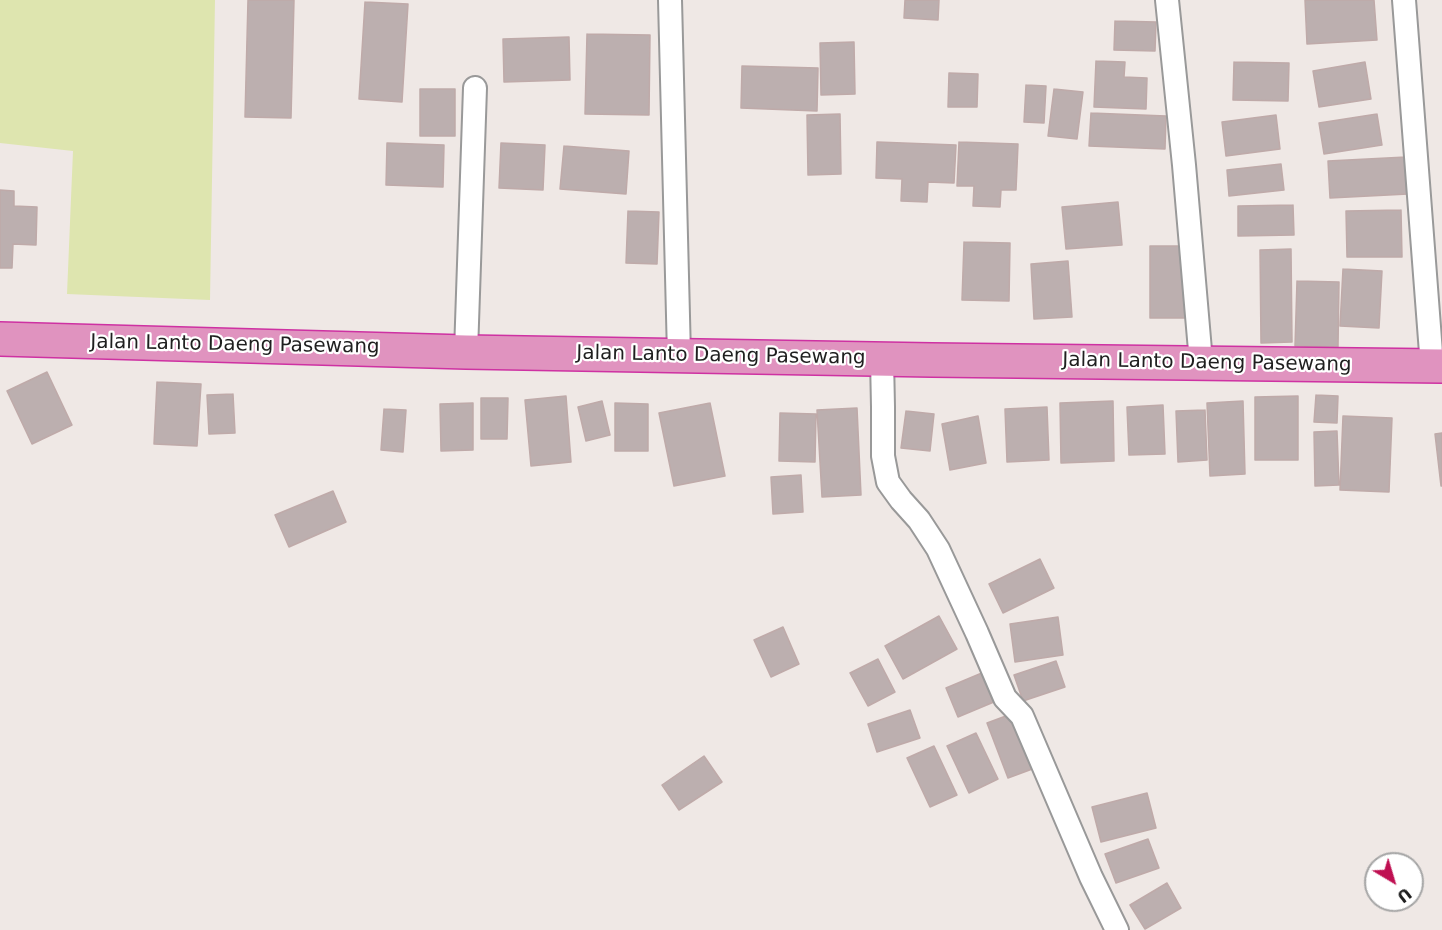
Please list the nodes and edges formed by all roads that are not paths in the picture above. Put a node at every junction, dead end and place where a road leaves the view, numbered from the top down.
1 (670, 0) edge
2 (1167, 0) edge
3 (1404, 0) edge
4 (476, 88) dead end
5 (0, 339) edge
6 (466, 352) junction
7 (679, 355) junction
8 (882, 359) junction
9 (1201, 362) junction
10 (1437, 366) edge
11 (1117, 930) edge

1 - 7 street
2 - 9 street
3 - 10 street
4 - 6 street
5 - 6 highway, Jalan Lanto Daeng Pasewang
6 - 7 highway, Jalan Lanto Daeng Pasewang
7 - 8 highway, Jalan Lanto Daeng Pasewang
8 - 9 highway, Jalan Lanto Daeng Pasewang
8 - 11 street
9 - 10 highway, Jalan Lanto Daeng Pasewang

